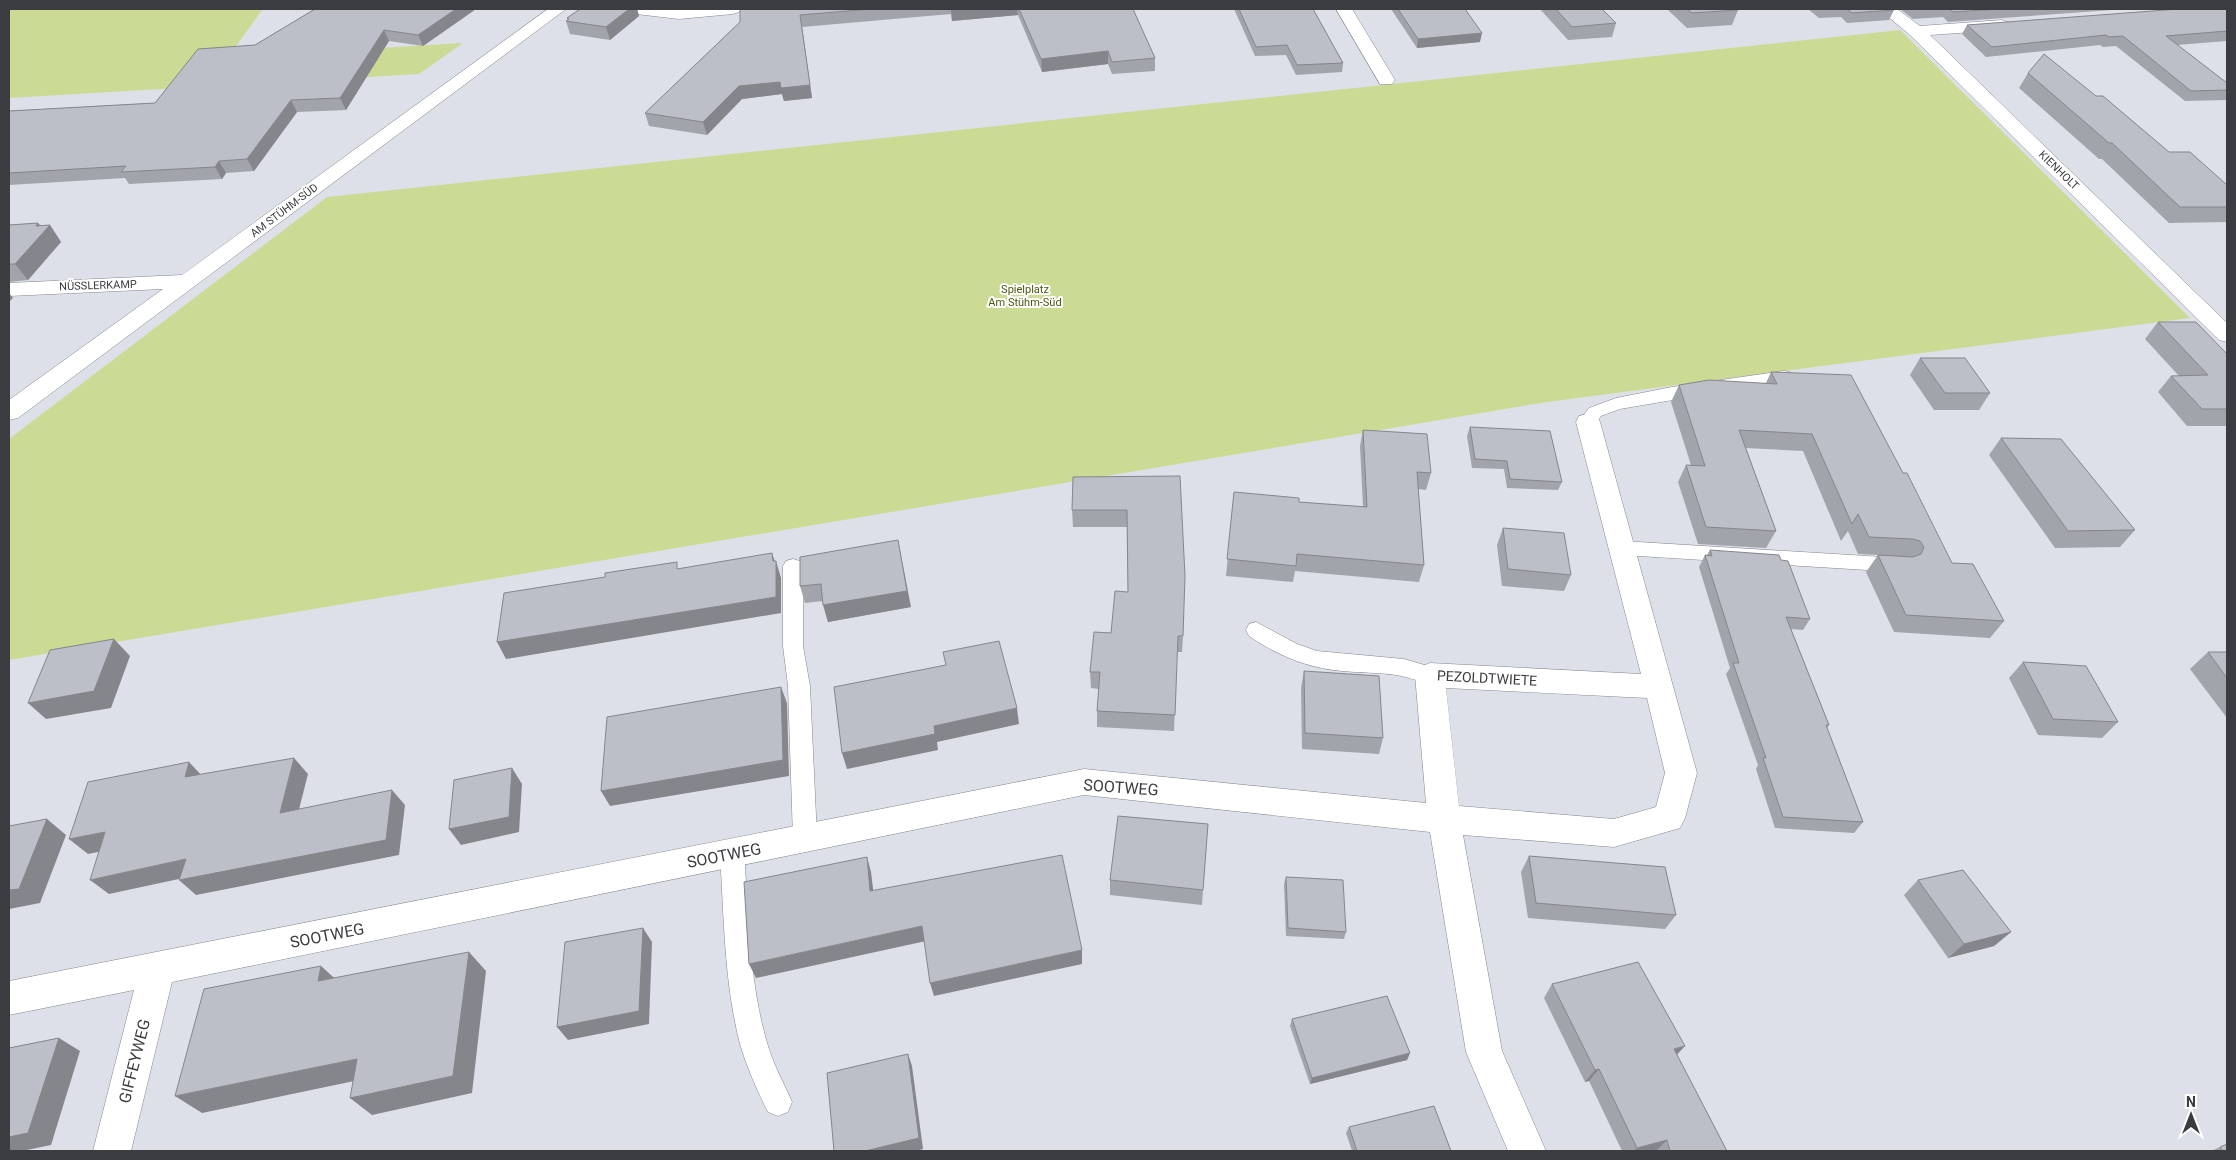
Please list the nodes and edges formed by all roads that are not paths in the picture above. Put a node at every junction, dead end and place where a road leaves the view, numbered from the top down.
1 (558, 9) edge
2 (636, 9) edge
3 (733, 9) edge
4 (1344, 9) edge
5 (1888, 9) edge
6 (2022, 23) edge
7 (1916, 32) junction
8 (1386, 80) dead end
9 (188, 281) junction
10 (9, 289) edge
11 (2218, 316) edge
12 (2227, 335) edge
13 (1784, 376) edge
14 (9, 412) edge
15 (1588, 422) joint
16 (1622, 548) junction
17 (1900, 565) edge
18 (793, 566) dead end
19 (1256, 630) dead end
20 (1430, 675) junction
21 (1659, 687) junction
22 (1444, 819) junction
23 (805, 838) junction
24 (732, 853) junction
25 (156, 970) junction
26 (9, 998) edge
27 (778, 1102) dead end
28 (112, 1151) edge
29 (1527, 1151) edge

1 - 9 street, AM STÜHM-SÜD
2 - 3 street
4 - 8 street
5 - 7 street, KIENHOLT
6 - 7 street
7 - 11 street, KIENHOLT
9 - 10 street, NÜSSLERKAMP
9 - 14 street, AM STÜHM-SÜD
11 - 12 street, KIENHOLT
13 - 15 lane
15 - 16 street
16 - 17 lane
16 - 21 street
18 - 23 lane
19 - 20 lane
20 - 21 street, PEZOLDTWIETE
20 - 22 street, PEZOLDTWIETE
21 - 22 street
22 - 23 street, SOOTWEG
22 - 29 street, PEZOLDTWIETE
23 - 24 street, SOOTWEG
24 - 25 street, SOOTWEG
24 - 27 lane
25 - 26 street, SOOTWEG
25 - 28 street, GIFFEYWEG

